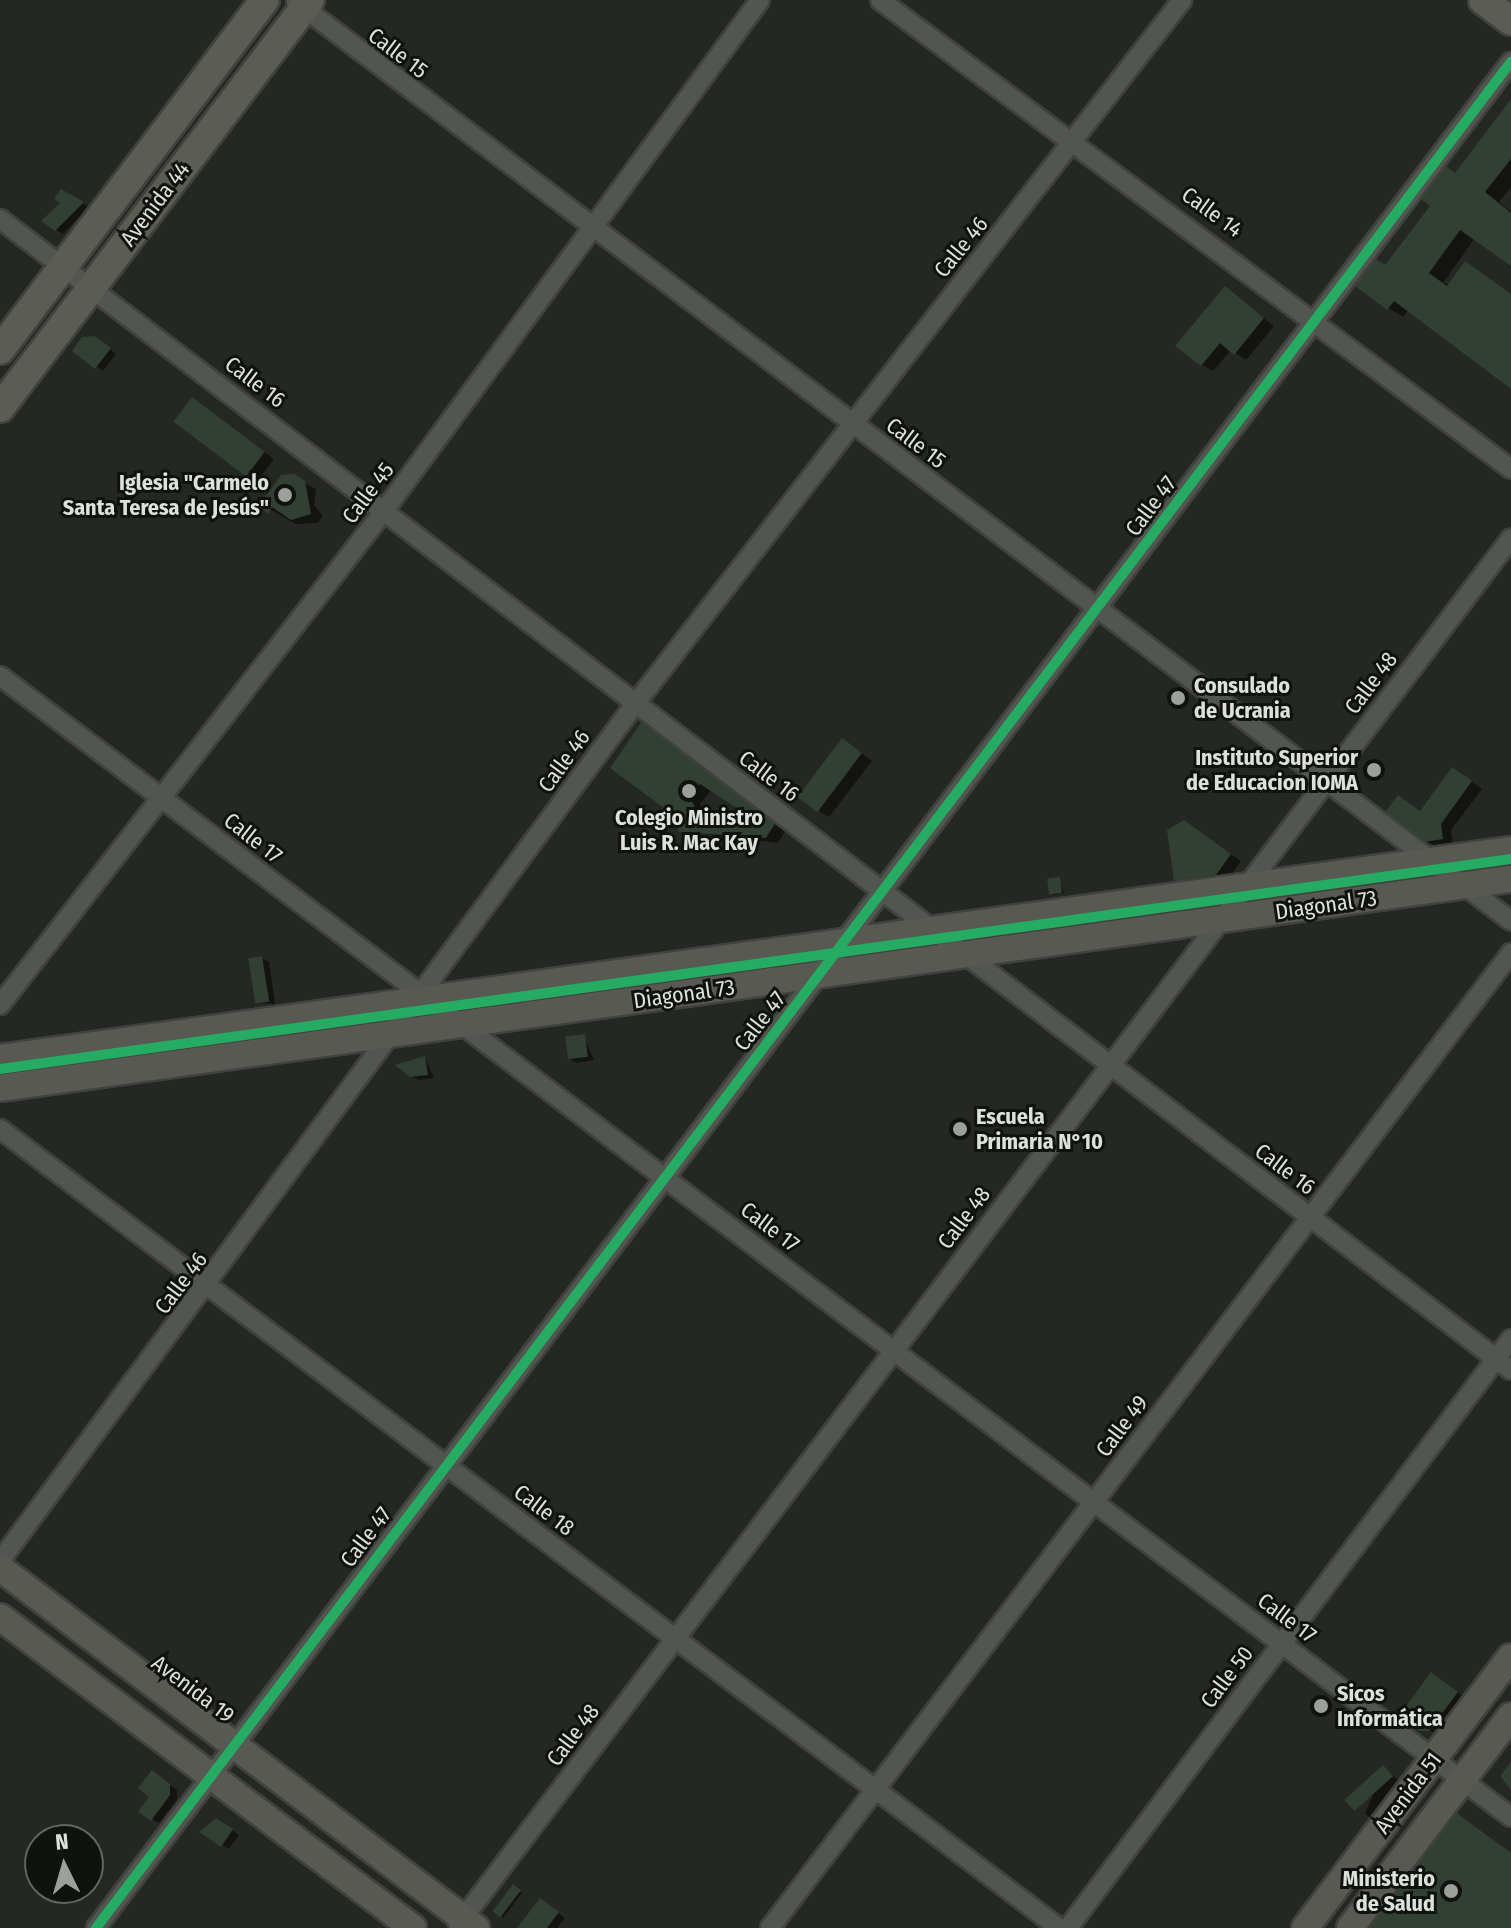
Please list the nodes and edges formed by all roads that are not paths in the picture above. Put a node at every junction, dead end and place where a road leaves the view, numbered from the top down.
1 (265, 0) edge
2 (760, 0) edge
3 (880, 0) edge
4 (1182, 0) edge
5 (1483, 0) edge
6 (302, 4) edge
7 (1511, 21) edge
8 (1511, 62) edge
9 (1077, 142) junction
10 (0, 219) edge
11 (595, 232) junction
12 (63, 266) junction
13 (91, 288) junction
14 (1317, 319) junction
15 (0, 350) edge
16 (0, 408) edge
17 (850, 423) junction
18 (1511, 469) edge
19 (384, 511) junction
20 (1511, 538) edge
21 (1098, 610) junction
22 (0, 676) edge
23 (635, 704) junction
24 (1326, 782) junction
25 (164, 800) junction
26 (1511, 850) edge
27 (1424, 862) junction
28 (1511, 879) edge
29 (1461, 886) junction
30 (1242, 887) junction
31 (883, 894) junction
32 (1218, 920) junction
33 (1511, 921) edge
34 (930, 930) junction
35 (848, 941) junction
36 (1511, 953) edge
37 (965, 954) junction
38 (822, 974) junction
39 (423, 999) junction
40 (0, 1005) edge
41 (460, 1026) junction
42 (397, 1034) junction
43 (0, 1058) edge
44 (1110, 1066) junction
45 (0, 1088) edge
46 (0, 1129) edge
47 (663, 1177) junction
48 (1310, 1218) junction
49 (208, 1287) junction
50 (1511, 1339) edge
51 (894, 1351) junction
52 (1504, 1364) edge
53 (445, 1466) junction
54 (1094, 1502) junction
55 (0, 1561) edge
56 (0, 1568) edge
57 (0, 1617) edge
58 (675, 1639) junction
59 (1281, 1644) junction
60 (1511, 1657) edge
61 (1511, 1716) edge
62 (234, 1745) junction
63 (1434, 1759) junction
64 (211, 1776) junction
65 (1462, 1780) junction
66 (875, 1790) junction
67 (1511, 1817) edge
68 (465, 1925) edge
69 (96, 1928) edge
70 (413, 1928) edge
71 (770, 1928) edge
72 (1059, 1928) edge
73 (1068, 1928) edge
74 (1305, 1928) edge
75 (1350, 1928) edge

1 - 12 main road, Avenida 44
2 - 11 street, Calle 45
3 - 9 street, Calle 14
4 - 9 street, Calle 46
5 - 7 main road
6 - 11 street, Calle 15
6 - 13 main road, Avenida 44
8 - 14 street, Calle 47
9 - 14 street, Calle 14
9 - 17 street, Calle 46
10 - 12 street, Calle 16
11 - 17 street, Calle 15
11 - 19 street, Calle 45
12 - 13 street, Calle 16
12 - 15 main road, Avenida 44
13 - 16 main road, Avenida 44
13 - 19 street, Calle 16
14 - 18 street, Calle 14
14 - 21 street, Calle 47
17 - 21 street, Calle 15
17 - 23 street, Calle 46
19 - 23 street, Calle 16
19 - 25 street, Calle 45
20 - 24 street, Calle 48
21 - 24 street, Calle 15
21 - 31 street, Calle 47
22 - 25 street, Calle 17
23 - 31 street, Calle 16
23 - 39 street, Calle 46
24 - 27 street, Calle 15
24 - 30 street, Calle 48
25 - 39 street, Calle 17
25 - 40 street, Calle 45
26 - 27 main road, Diagonal 73
27 - 29 street, Calle 15
27 - 30 main road, Diagonal 73
28 - 29 main road, Diagonal 73
29 - 32 main road, Diagonal 73
29 - 33 street, Calle 15
30 - 32 street, Calle 48
30 - 34 main road, Diagonal 73
31 - 34 street, Calle 16
31 - 35 street, Calle 47
32 - 37 main road, Diagonal 73
32 - 44 street, Calle 48
34 - 35 main road, Diagonal 73
34 - 37 street, Calle 16
35 - 38 street, Calle 47
35 - 39 main road, Diagonal 73
36 - 48 street, Calle 49
37 - 38 main road, Diagonal 73
37 - 44 street, Calle 16
38 - 41 main road, Diagonal 73
38 - 47 street, Calle 47
39 - 41 street, Calle 17
39 - 42 street, Calle 46
39 - 43 main road, Diagonal 73
41 - 42 main road, Diagonal 73
41 - 47 street, Calle 17
42 - 45 main road, Diagonal 73
42 - 49 street, Calle 46
44 - 48 street, Calle 16
44 - 51 street, Calle 48
46 - 49 street, Calle 18
47 - 51 street, Calle 17
47 - 53 street, Calle 47
48 - 52 street, Calle 16
48 - 54 street, Calle 49
49 - 53 street, Calle 18
49 - 55 street, Calle 46
50 - 52 street, Calle 50
51 - 54 street, Calle 17
51 - 58 street, Calle 48
52 - 59 street, Calle 50
53 - 58 street, Calle 18
53 - 62 street, Calle 47
54 - 59 street, Calle 17
54 - 66 street, Calle 49
56 - 62 main road, Avenida 19
57 - 64 main road
58 - 66 street, Calle 18
58 - 68 street, Calle 48
59 - 63 street, Calle 17
59 - 73 street, Calle 50
60 - 63 main road, Avenida 51
61 - 65 main road, Avenida 51
62 - 64 street, Calle 47
62 - 68 main road, Avenida 19
63 - 65 street, Calle 17
63 - 74 main road, Avenida 51
64 - 69 street, Calle 47
64 - 70 main road
65 - 67 street, Calle 17
65 - 75 main road, Avenida 51
66 - 71 street, Calle 49
66 - 72 street, Calle 18

